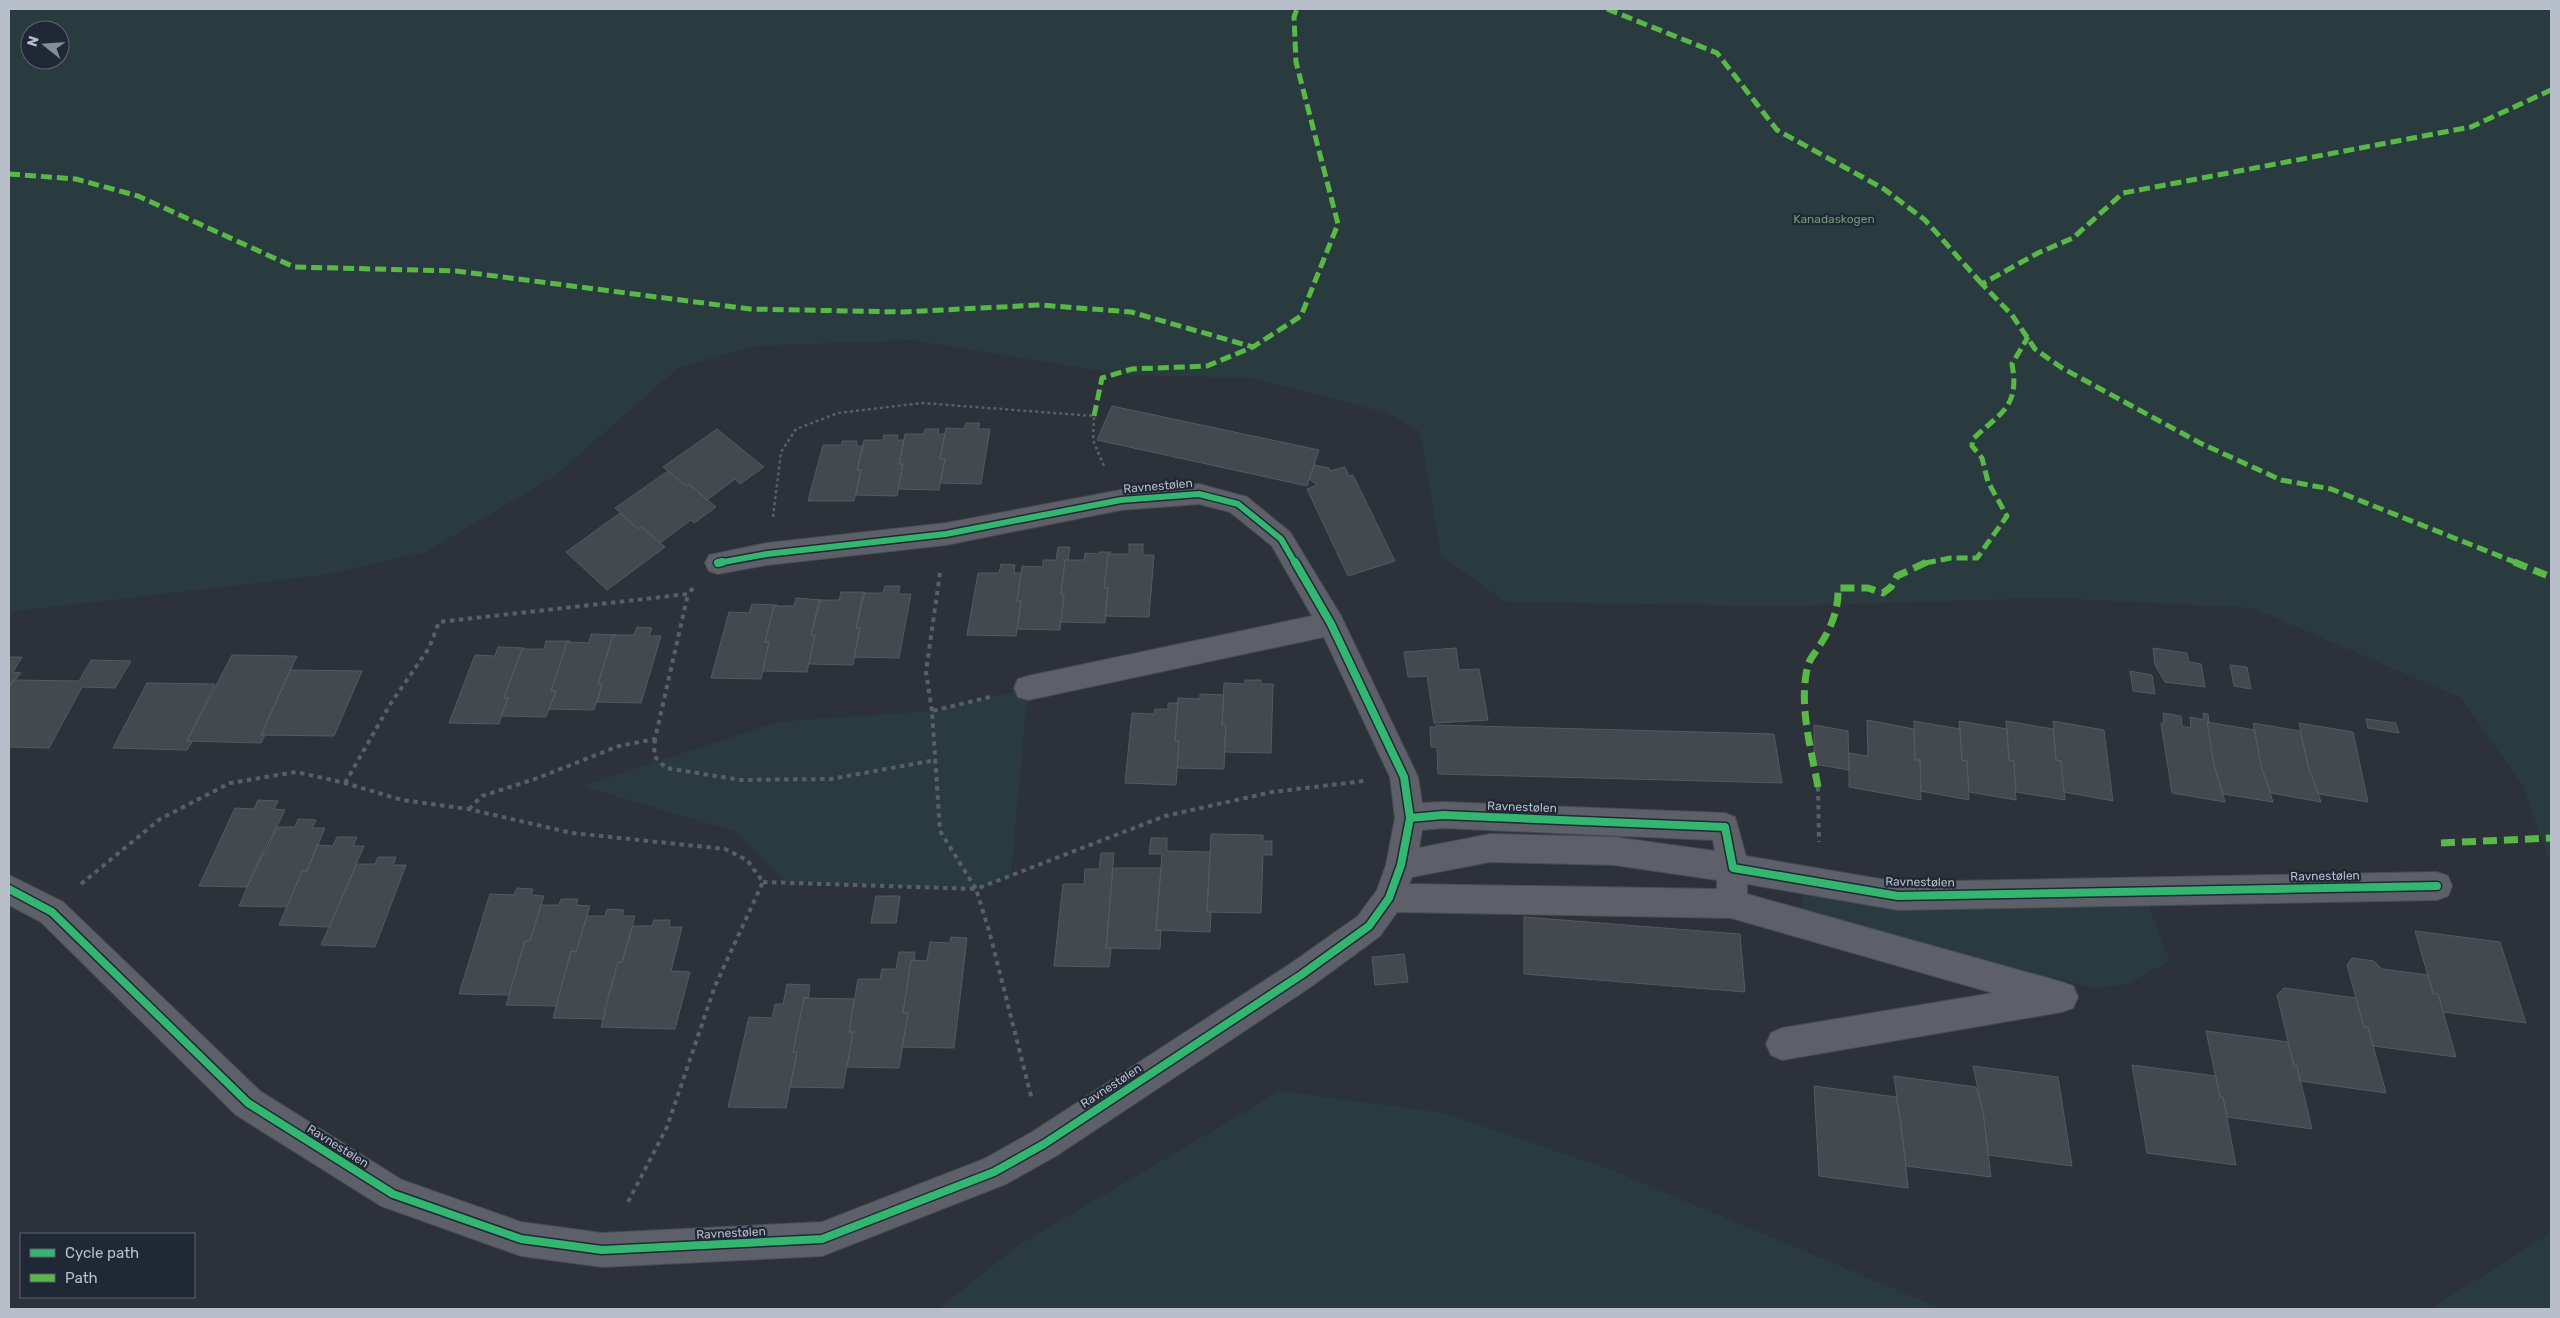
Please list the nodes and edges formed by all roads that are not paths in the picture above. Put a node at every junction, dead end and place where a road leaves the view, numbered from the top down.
1 (718, 563) road end
2 (1331, 624) junction
3 (1028, 688) road end
4 (1410, 818) junction
5 (1401, 865) junction
6 (1733, 868) junction
7 (2436, 886) dead end
8 (9, 889) edge
9 (1389, 898) junction
10 (1731, 904) junction
11 (1782, 1044) dead end

1 - 2 street, Ravnestølen
2 - 3 street
2 - 4 street, Ravnestølen
4 - 5 street, Ravnestølen
4 - 6 street, Ravnestølen
5 - 6 street, Ravnestølen
5 - 9 street, Ravnestølen
6 - 7 street, Ravnestølen
6 - 10 street, Ravnestølen
8 - 9 street, Ravnestølen
9 - 10 street
10 - 11 street

